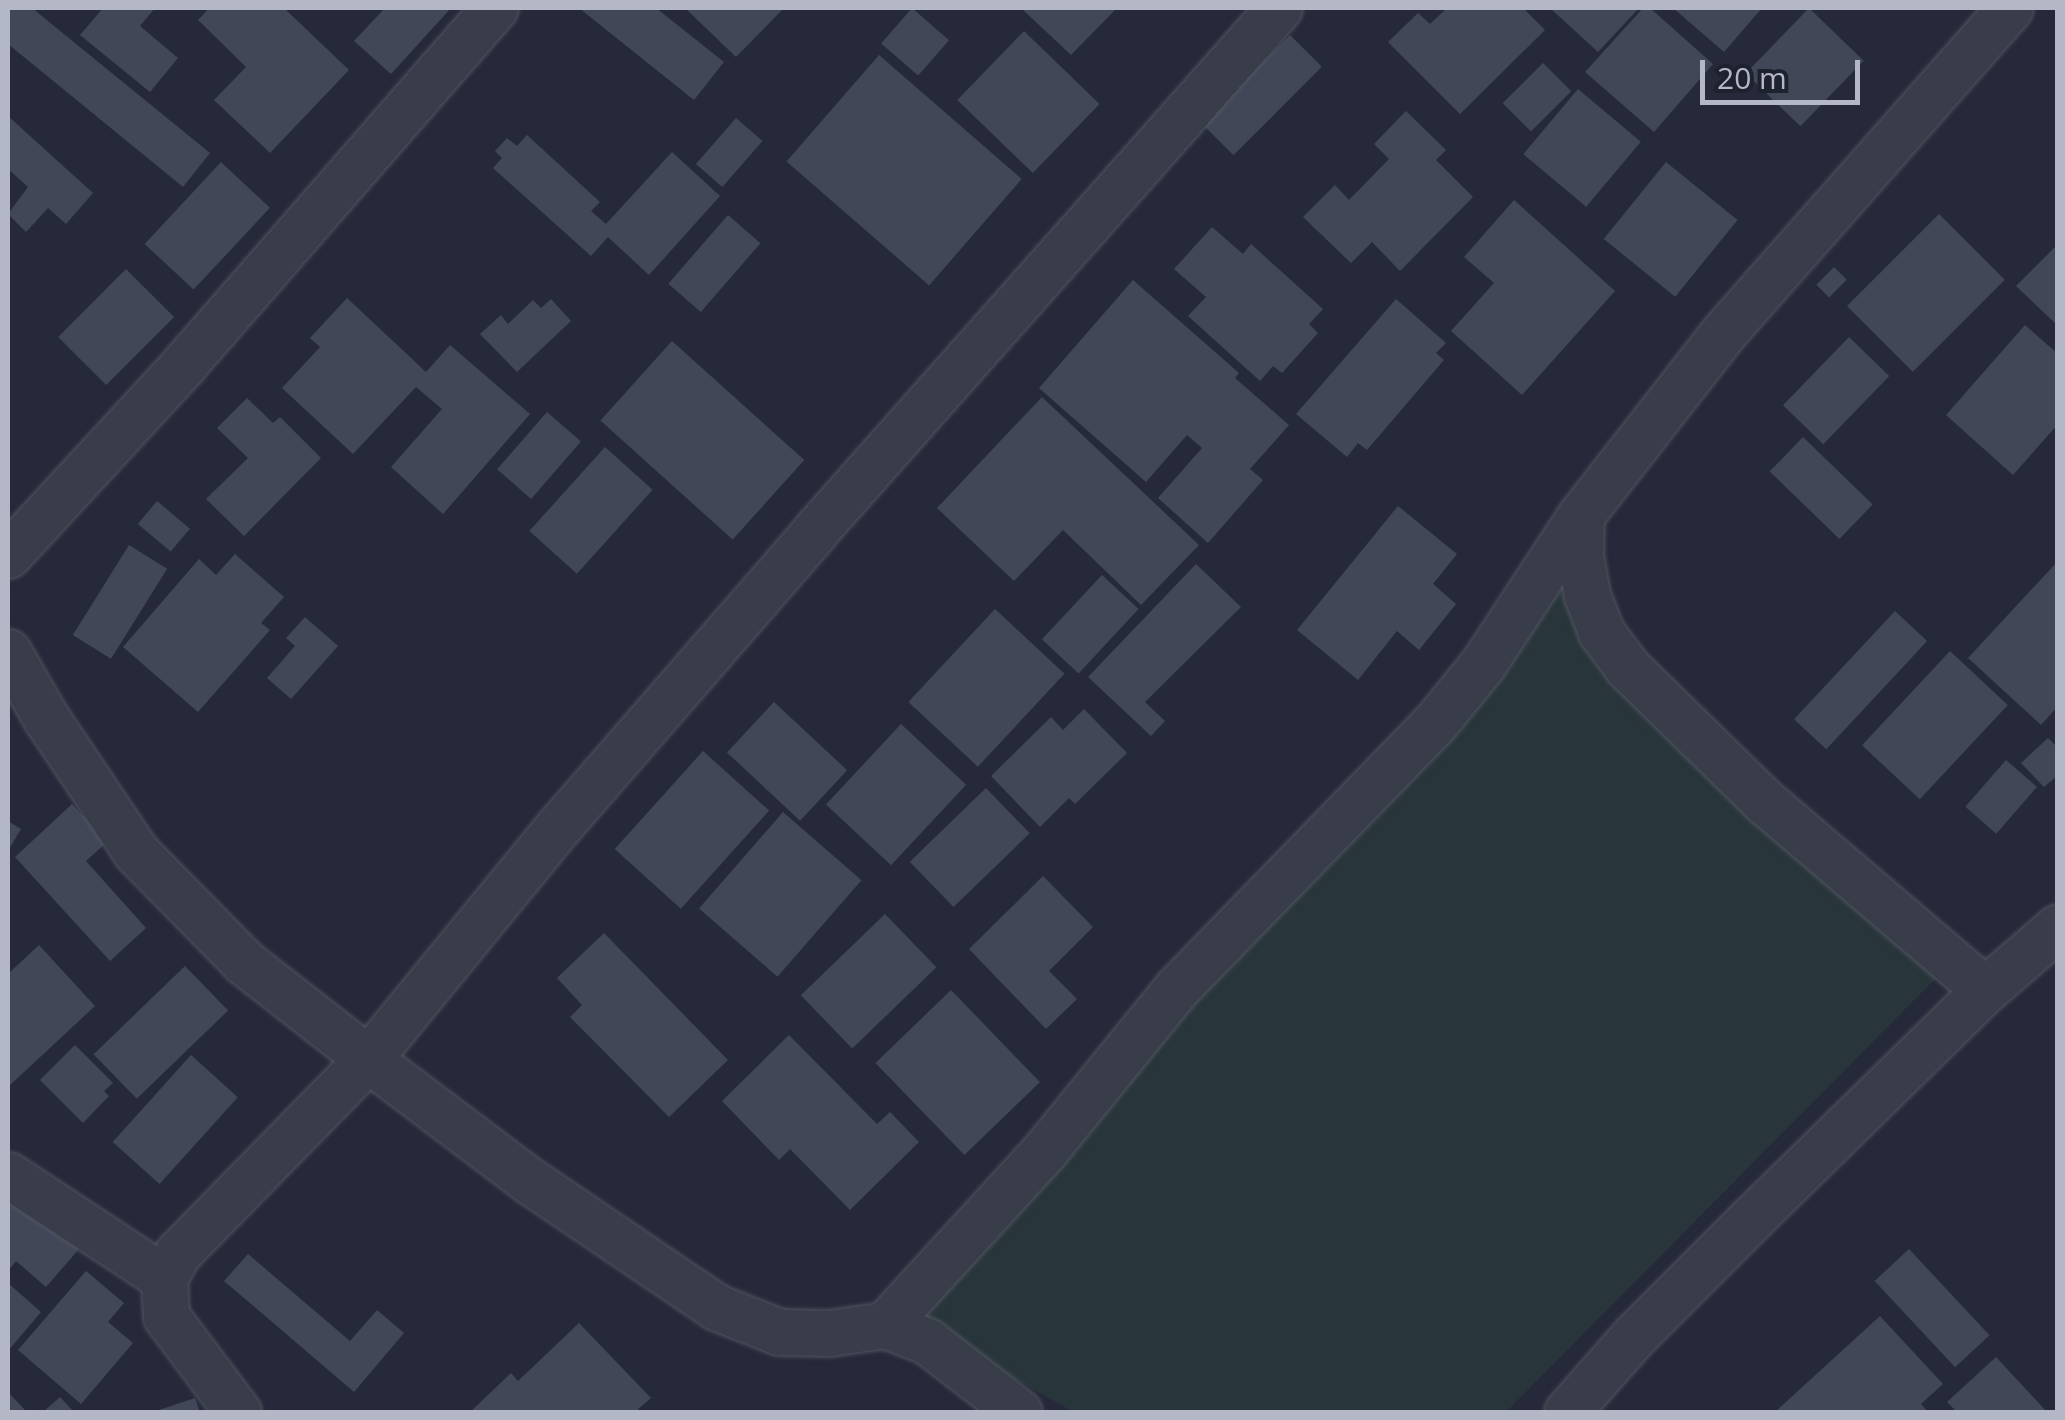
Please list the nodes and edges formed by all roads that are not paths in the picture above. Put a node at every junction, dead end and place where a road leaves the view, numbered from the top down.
1 (495, 8) edge
2 (2010, 8) edge
3 (1271, 11) edge
4 (1581, 515) junction
5 (8, 554) edge
6 (8, 652) edge
7 (2058, 928) edge
8 (1985, 990) junction
9 (368, 1060) junction
10 (8, 1175) edge
11 (164, 1278) junction
12 (884, 1325) junction
13 (238, 1412) edge
14 (1019, 1412) edge
15 (1567, 1412) edge

1 - 5 street
2 - 4 street
3 - 9 street
4 - 8 street
4 - 12 street
6 - 9 street
7 - 8 street
8 - 15 street
9 - 11 street
9 - 12 street
10 - 11 street
11 - 13 street
12 - 14 street

